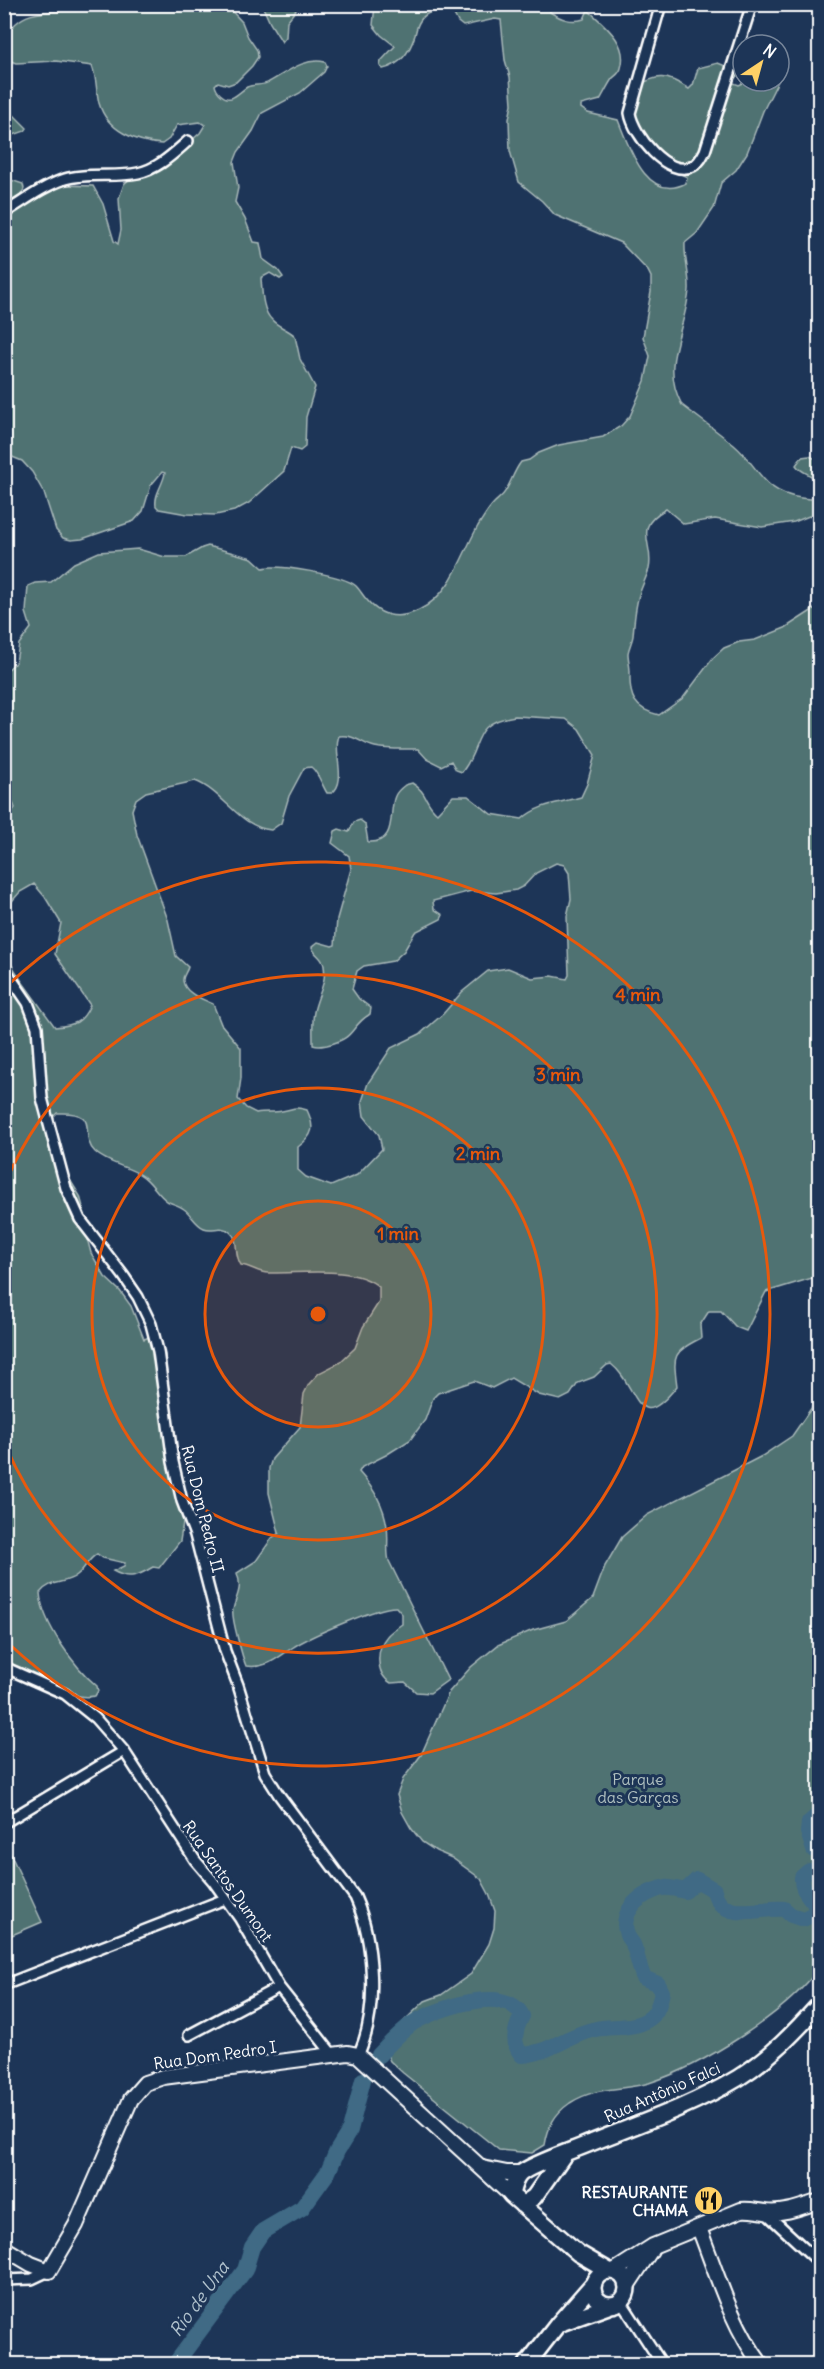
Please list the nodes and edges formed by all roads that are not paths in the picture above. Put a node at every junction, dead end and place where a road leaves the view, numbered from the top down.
1 (661, 4) edge
2 (752, 4) edge
3 (188, 141) dead end
4 (4, 213) edge
5 (4, 968) edge
6 (4, 1667) edge
7 (124, 1751) junction
8 (4, 1823) edge
9 (225, 1899) junction
10 (4, 1985) edge
11 (279, 1987) junction
12 (819, 2004) edge
13 (189, 2035) dead end
14 (333, 2055) junction
15 (358, 2055) junction
16 (565, 2153) junction
17 (480, 2167) junction
18 (521, 2173) junction
19 (540, 2188) junction
20 (517, 2200) junction
21 (819, 2201) edge
22 (766, 2213) junction
23 (543, 2223) junction
24 (699, 2228) junction
25 (653, 2246) junction
26 (4, 2248) edge
27 (578, 2253) junction
28 (819, 2262) edge
29 (49, 2271) junction
30 (612, 2271) junction
31 (4, 2280) edge
32 (594, 2282) junction
33 (627, 2286) junction
34 (616, 2303) junction
35 (558, 2324) junction
36 (528, 2364) edge
37 (662, 2364) edge
38 (761, 2364) edge

1 - 2 street
3 - 4 street
5 - 15 street, Rua Dom Pedro II
6 - 7 street, Rua Santos Dumont
7 - 8 street
7 - 9 street, Rua Santos Dumont
9 - 10 street
9 - 11 street, Rua Santos Dumont
11 - 13 street
11 - 14 street, Rua Santos Dumont
12 - 16 main road, Rua Antônio Falci
14 - 15 street, Rua Dom Pedro I
14 - 29 street, Rua Dom Pedro I
15 - 17 street
16 - 18 main road, Rua Antônio Falci
16 - 19 main road
17 - 18 street
17 - 20 street
18 - 19 main road
18 - 20 main road
19 - 20 main road
19 - 23 main road
20 - 23 main road
21 - 22 street
22 - 24 street
22 - 28 street
23 - 27 main road
24 - 25 street
24 - 38 street
25 - 30 street
25 - 33 street
26 - 29 street
27 - 30 main road
27 - 32 main road
29 - 31 street
30 - 32 main road
30 - 33 main road
32 - 34 main road
32 - 35 main road
33 - 34 main road
34 - 35 main road
34 - 37 street
35 - 36 main road

